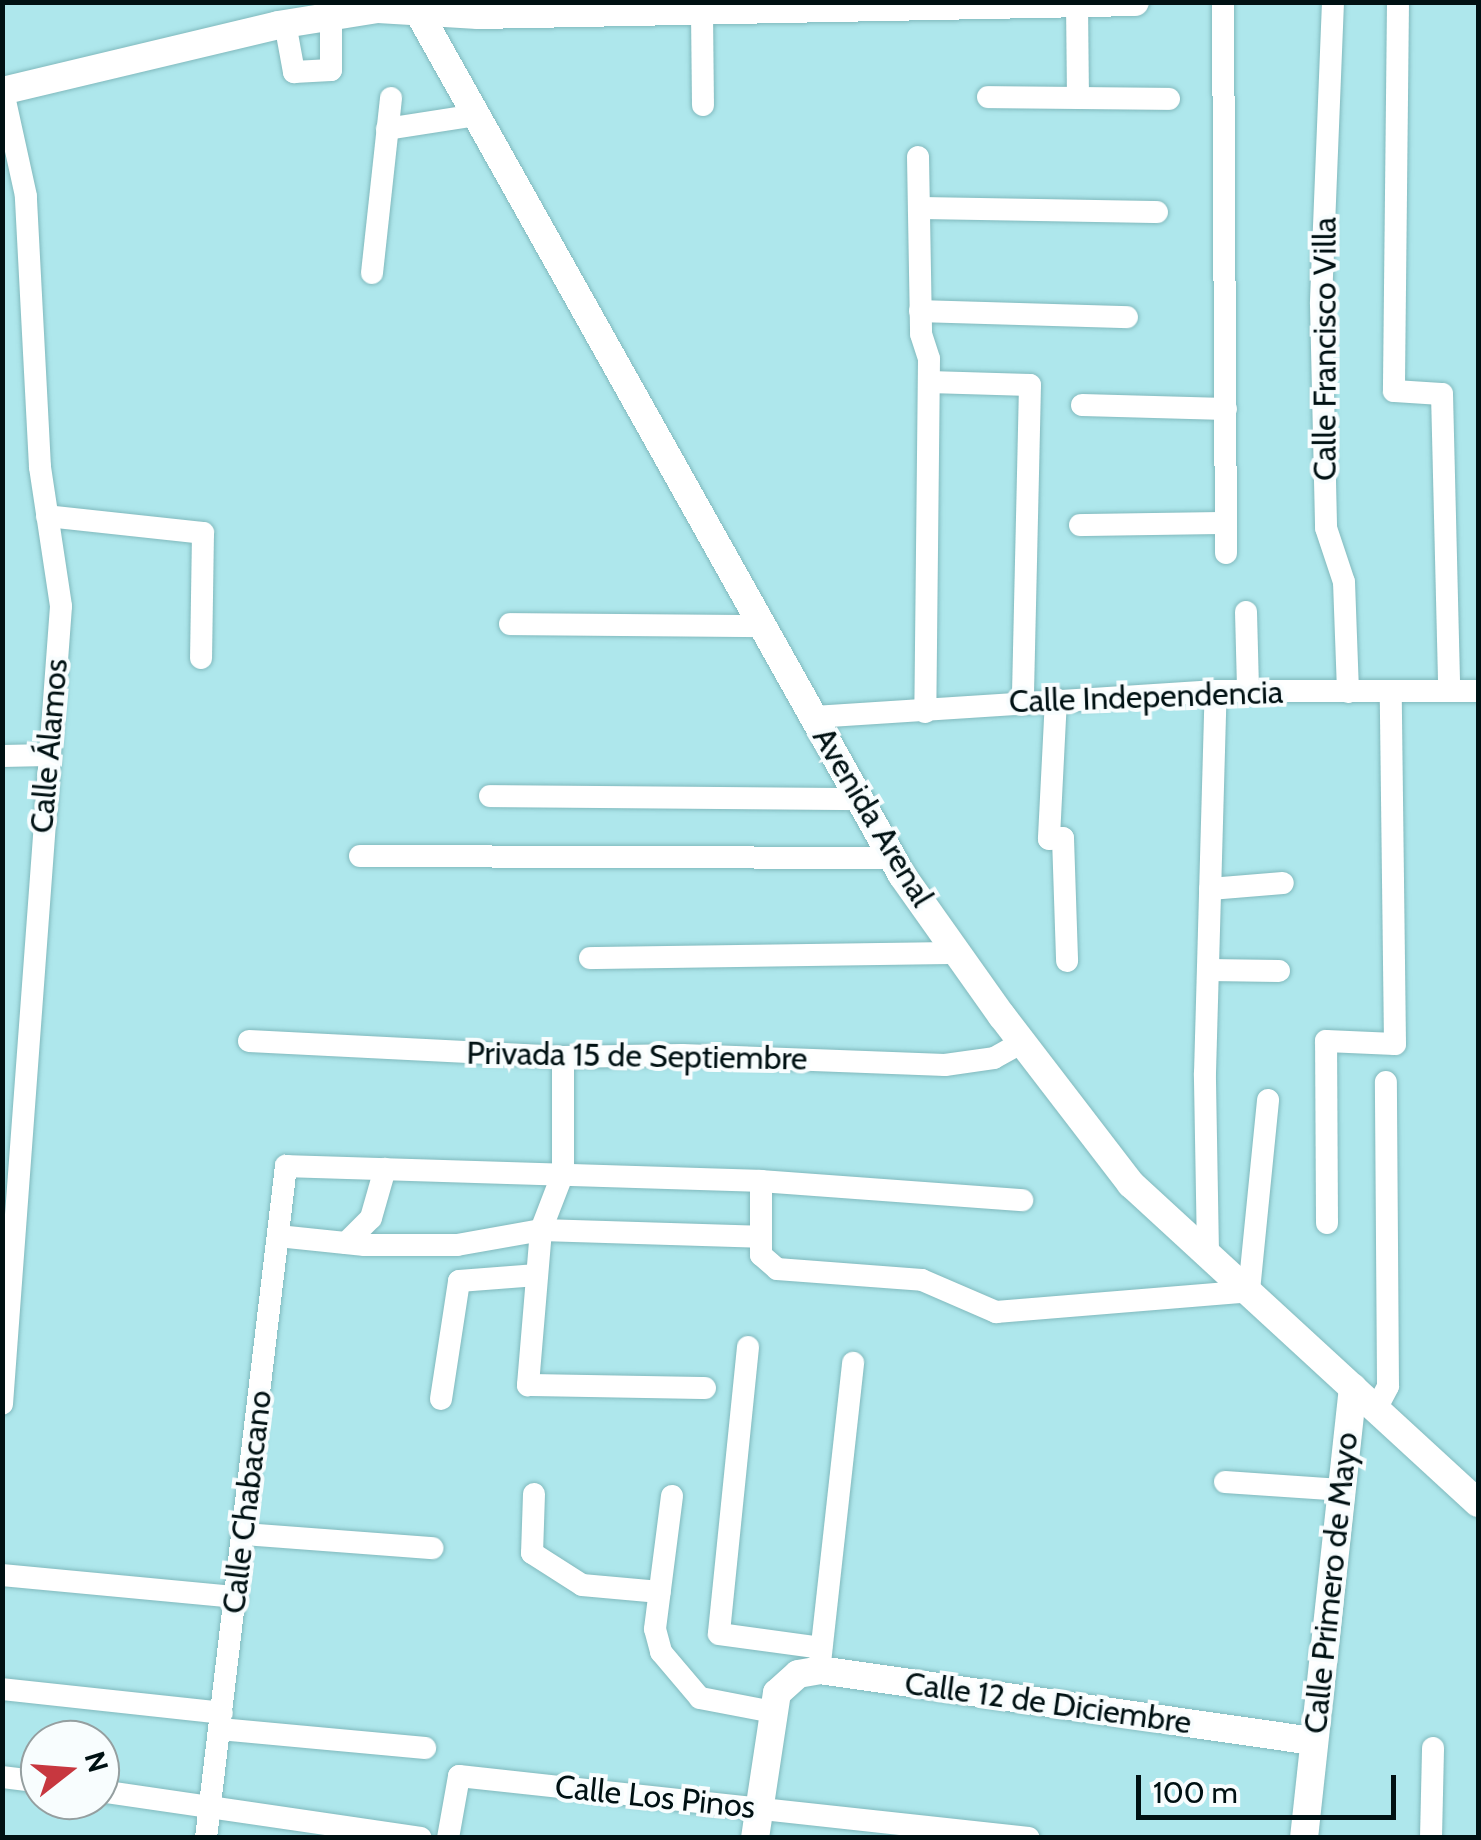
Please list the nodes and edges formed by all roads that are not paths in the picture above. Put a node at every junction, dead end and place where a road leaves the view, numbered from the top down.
1 (1135, 2) edge
2 (1223, 2) edge
3 (1333, 2) edge
4 (1398, 2) edge
5 (1078, 3) edge
6 (910, 4) edge
7 (344, 10) edge
8 (702, 12) junction
9 (420, 15) junction
10 (284, 24) junction
11 (3, 91) edge
12 (390, 98) dead end
13 (988, 98) dead end
14 (1078, 98) junction
15 (1169, 99) dead end
16 (703, 105) dead end
17 (476, 115) junction
18 (387, 129) junction
19 (918, 157) dead end
20 (919, 208) junction
21 (1158, 212) dead end
22 (372, 274) dead end
23 (920, 312) junction
24 (1126, 317) dead end
25 (929, 382) junction
26 (1082, 405) dead end
27 (1226, 410) junction
28 (47, 516) junction
29 (1226, 523) junction
30 (1080, 525) dead end
31 (1226, 553) dead end
32 (1246, 612) dead end
33 (510, 624) dead end
34 (762, 626) junction
35 (201, 658) dead end
36 (1449, 690) junction
37 (1216, 691) junction
38 (1248, 691) junction
39 (1478, 691) edge
40 (1348, 692) junction
41 (1391, 694) junction
42 (1023, 699) junction
43 (1056, 699) junction
44 (926, 712) junction
45 (814, 718) junction
46 (49, 755) junction
47 (2, 756) edge
48 (490, 796) dead end
49 (860, 799) junction
50 (360, 856) dead end
51 (892, 858) junction
52 (1283, 883) dead end
53 (1210, 888) junction
54 (957, 953) junction
55 (590, 958) dead end
56 (1067, 960) dead end
57 (1209, 970) junction
58 (1279, 971) dead end
59 (248, 1041) dead end
60 (1021, 1043) junction
61 (563, 1057) junction
62 (1386, 1082) dead end
63 (1268, 1100) dead end
64 (385, 1169) junction
65 (563, 1173) junction
66 (760, 1181) junction
67 (12, 1182) edge
68 (1022, 1200) dead end
69 (1327, 1223) dead end
70 (541, 1230) junction
71 (278, 1236) junction
72 (759, 1237) junction
73 (356, 1244) junction
74 (1208, 1253) junction
75 (537, 1275) junction
76 (1250, 1291) junction
77 (748, 1347) dead end
78 (853, 1363) dead end
79 (705, 1388) dead end
80 (1353, 1388) junction
81 (440, 1399) dead end
82 (2, 1404) edge
83 (1376, 1409) junction
84 (1225, 1482) dead end
85 (1340, 1490) junction
86 (534, 1494) dead end
87 (672, 1496) dead end
88 (1478, 1503) edge
89 (245, 1534) junction
90 (432, 1548) dead end
91 (2, 1575) edge
92 (660, 1592) junction
93 (236, 1597) junction
94 (820, 1659) junction
95 (2, 1689) edge
96 (773, 1712) junction
97 (221, 1721) junction
98 (1314, 1741) junction
99 (425, 1748) dead end
100 (1433, 1748) dead end
101 (120, 1795) edge
102 (210, 1808) junction
103 (759, 1808) junction
104 (1000, 1836) edge
105 (206, 1838) edge
106 (421, 1838) edge
107 (448, 1838) edge
108 (755, 1838) edge
109 (1029, 1838) edge
110 (1304, 1838) edge
111 (1431, 1838) edge

1 - 5 main road
2 - 27 street
3 - 40 street, Calle Francisco Villa
4 - 36 street
5 - 6 main road
5 - 14 street
6 - 8 main road
7 - 9 main road
7 - 10 main road
7 - 10 street
8 - 9 main road
8 - 16 street
9 - 17 main road, Avenida Arenal
10 - 11 main road
11 - 28 street, Calle Álamos
12 - 18 street
13 - 14 street
14 - 15 street
17 - 18 street
17 - 34 main road, Avenida Arenal
18 - 22 street
19 - 20 street
20 - 21 street
20 - 23 street
23 - 24 street
23 - 25 street
25 - 42 street
25 - 44 street
26 - 27 street
27 - 29 street
28 - 35 street
28 - 46 street, Calle Álamos
29 - 30 street
29 - 31 street
32 - 38 street
33 - 34 street
34 - 45 main road, Avenida Arenal
36 - 39 street, Calle Independencia
36 - 41 street, Calle Independencia
37 - 38 street, Calle Independencia
37 - 43 street, Calle Independencia
37 - 53 street
38 - 40 street, Calle Independencia
40 - 41 street, Calle Independencia
41 - 69 street
42 - 43 street, Calle Independencia
42 - 44 street, Calle Independencia
43 - 56 street
44 - 45 street, Calle Independencia
45 - 49 main road, Avenida Arenal
46 - 47 street
46 - 67 street, Calle Álamos
48 - 49 street
49 - 51 main road, Avenida Arenal
50 - 51 street
51 - 54 main road, Avenida Arenal
52 - 53 street
53 - 57 street
54 - 55 street
54 - 60 main road, Avenida Arenal
57 - 58 street
57 - 74 street
59 - 61 street, Privada 15 de Septiembre
60 - 61 street, Privada 15 de Septiembre
60 - 74 main road, Avenida Arenal
61 - 65 street
62 - 83 street
63 - 76 street
64 - 65 street
64 - 71 street, Calle Chabacano
64 - 73 street
65 - 66 street
65 - 70 street
66 - 68 street
66 - 72 street
67 - 82 street, Calle Álamos
70 - 72 street
70 - 73 street
70 - 75 street
71 - 73 street
71 - 89 street, Calle Chabacano
72 - 76 street
74 - 76 main road, Avenida Arenal
75 - 79 street
75 - 81 street
76 - 80 main road, Avenida Arenal
77 - 94 street, Calle 12 de Diciembre
78 - 94 street
80 - 83 main road, Avenida Arenal
80 - 85 main road, Calle Primero de Mayo
83 - 88 main road, Avenida Arenal
84 - 85 street
85 - 98 main road, Calle Primero de Mayo
86 - 92 street
87 - 92 street
89 - 90 street
89 - 93 street, Calle Chabacano
91 - 93 street
92 - 96 street
93 - 97 street, Calle Chabacano
94 - 96 main road, Calle 12 de Diciembre
94 - 98 main road, Calle 12 de Diciembre
95 - 97 street
96 - 103 main road
97 - 99 street
97 - 102 street, Calle Chabacano
98 - 110 main road, Calle Primero de Mayo
100 - 111 street
101 - 102 street
102 - 105 street, Calle Chabacano
102 - 106 street
103 - 104 street, Calle Los Pinos
103 - 107 street, Calle Los Pinos
103 - 108 main road
104 - 109 street, Calle Los Pinos

